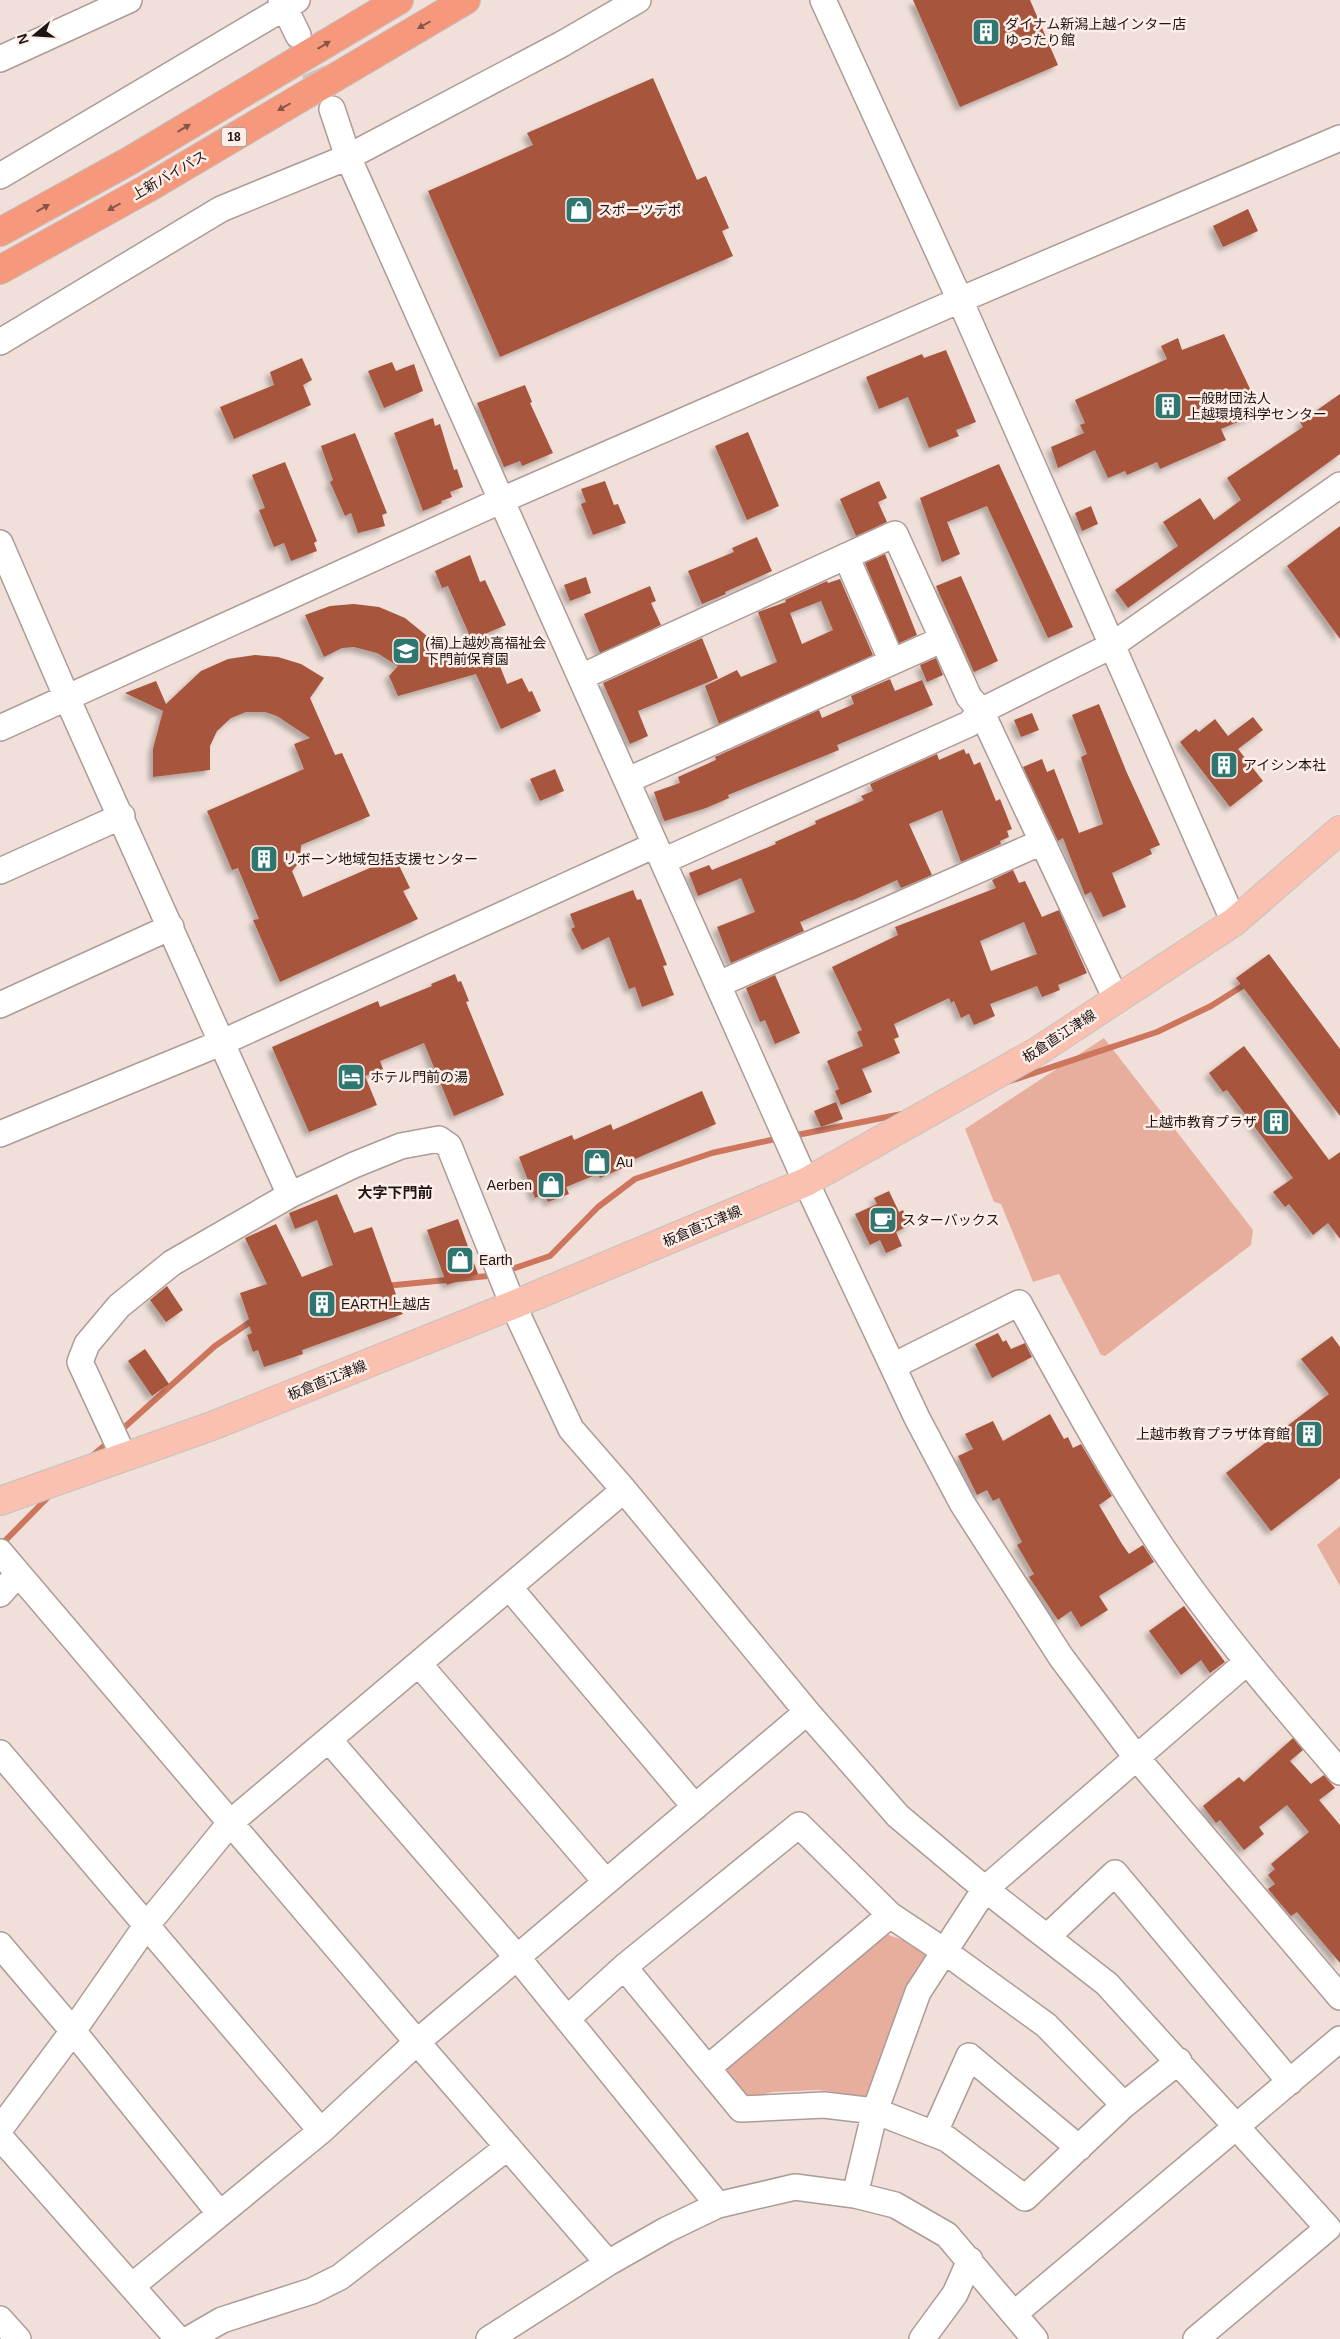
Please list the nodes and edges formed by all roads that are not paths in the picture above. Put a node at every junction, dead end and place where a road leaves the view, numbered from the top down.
1 (129, 0) edge
2 (399, 0) edge
3 (466, 0) edge
4 (638, 0) edge
5 (823, 0) edge
6 (288, 3) edge
7 (298, 35) tunnel mouth
8 (0, 59) edge
9 (332, 109) tunnel mouth
10 (1340, 138) edge
11 (348, 157) junction
12 (2, 170) edge
13 (0, 232) edge
14 (0, 270) edge
15 (960, 300) junction
16 (0, 342) edge
17 (1340, 485) edge
18 (502, 500) junction
19 (0, 543) edge
20 (846, 556) junction
21 (941, 640) junction
22 (1111, 646) junction
23 (892, 662) junction
24 (581, 677) junction
25 (67, 698) junction
26 (981, 711) junction
27 (0, 728) edge
28 (628, 780) junction
29 (122, 816) junction
30 (1340, 830) edge
31 (1042, 842) junction
32 (659, 853) junction
33 (0, 871) edge
34 (1234, 922) junction
35 (171, 927) junction
36 (719, 984) junction
37 (1116, 1000) junction
38 (0, 1005) edge
39 (223, 1042) junction
40 (0, 1134) edge
41 (806, 1182) junction
42 (290, 1196) junction
43 (513, 1305) junction
44 (893, 1366) junction
45 (124, 1457) junction
46 (624, 1490) junction
47 (0, 1502) edge
48 (0, 1552) edge
49 (18, 1574) junction
50 (509, 1586) junction
51 (0, 1594) edge
52 (1247, 1662) junction
53 (419, 1664) junction
54 (807, 1712) junction
55 (329, 1740) junction
56 (0, 1753) edge
57 (1136, 1757) junction
58 (1340, 1772) edge
59 (695, 1807) junction
60 (230, 1822) junction
61 (606, 1882) junction
62 (985, 1889) junction
63 (890, 1915) junction
64 (146, 1926) junction
65 (1047, 1937) junction
66 (0, 1945) edge
67 (944, 1951) junction
68 (517, 1958) junction
69 (624, 1967) junction
70 (1340, 1997) edge
71 (567, 2019) junction
72 (73, 2030) junction
73 (1340, 2039) edge
74 (417, 2042) junction
75 (1179, 2061) junction
76 (708, 2067) junction
77 (1290, 2082) junction
78 (1124, 2105) junction
79 (875, 2111) junction
80 (1236, 2126) junction
81 (0, 2129) edge
82 (321, 2131) junction
83 (934, 2134) junction
84 (0, 2137) edge
85 (508, 2147) junction
86 (1079, 2148) junction
87 (855, 2195) junction
88 (718, 2204) junction
89 (220, 2214) junction
90 (970, 2260) junction
91 (608, 2263) junction
92 (132, 2286) junction
93 (1014, 2314) junction
94 (0, 2319) edge
95 (18, 2339) edge
96 (178, 2339) edge
97 (189, 2339) edge
98 (489, 2339) edge
99 (922, 2339) edge
100 (1035, 2339) edge
101 (1196, 2339) edge

1 - 8 street
13 -> 2 highway, 18
3 -> 14 highway, 上新バイパス / 18
4 - 11 street
5 - 15 street
6 - 7 street
6 - 12 street
9 - 11 street
10 - 15 street
11 - 16 street
11 - 18 street
15 - 18 street
15 - 22 street
17 - 22 street
18 - 24 street
18 - 25 street
19 - 25 street
20 - 21 street
20 - 23 street
20 - 24 street
21 - 23 street
21 - 26 street
22 - 26 street
22 - 34 street
23 - 28 street
24 - 28 street
25 - 27 street
25 - 29 street
26 - 31 street
26 - 32 street
28 - 32 street
29 - 33 street
29 - 35 street
30 - 34 main road, 板倉直江津線
31 - 36 street
31 - 37 street
32 - 36 street
32 - 39 street
34 - 37 main road, 板倉直江津線
35 - 38 street
35 - 39 street
36 - 41 street
37 - 41 main road, 板倉直江津線
39 - 40 street
39 - 42 street
41 - 43 main road, 板倉直江津線
41 - 44 street
42 - 43 street
42 - 45 street
43 - 45 main road, 板倉直江津線
43 - 46 street
44 - 52 street
44 - 57 street
45 - 47 main road, 板倉直江津線
46 - 50 street
46 - 54 street
48 - 49 street
49 - 51 street
49 - 60 street
50 - 53 street
50 - 59 street
52 - 57 street
52 - 58 street
53 - 55 street
53 - 61 street
54 - 59 street
54 - 62 street
55 - 60 street
55 - 68 street
56 - 64 street
57 - 62 street
57 - 70 street
59 - 61 street
60 - 64 street
60 - 74 street
61 - 68 street
62 - 65 street
62 - 67 street
63 - 67 street
63 - 69 street
63 - 76 street
64 - 72 street
64 - 82 street
65 - 75 street
65 - 77 street
66 - 72 street
67 - 78 street
67 - 79 street
68 - 71 street
68 - 74 street
69 - 71 street
69 - 76 street
71 - 88 street
72 - 81 street
72 - 89 street
73 - 77 street
74 - 82 street
74 - 85 street
75 - 78 street
75 - 80 street
76 - 79 street
77 - 80 street
78 - 86 street
79 - 83 street
79 - 87 street
80 - 93 street
80 - 101 street
82 - 89 street
83 - 86 street
83 - 86 street
84 - 92 street
85 - 91 street
85 - 97 street
87 - 88 street
87 - 90 street
88 - 91 street
89 - 92 street
90 - 93 street
90 - 99 street
91 - 98 street
92 - 96 street
93 - 100 street
94 - 95 street

